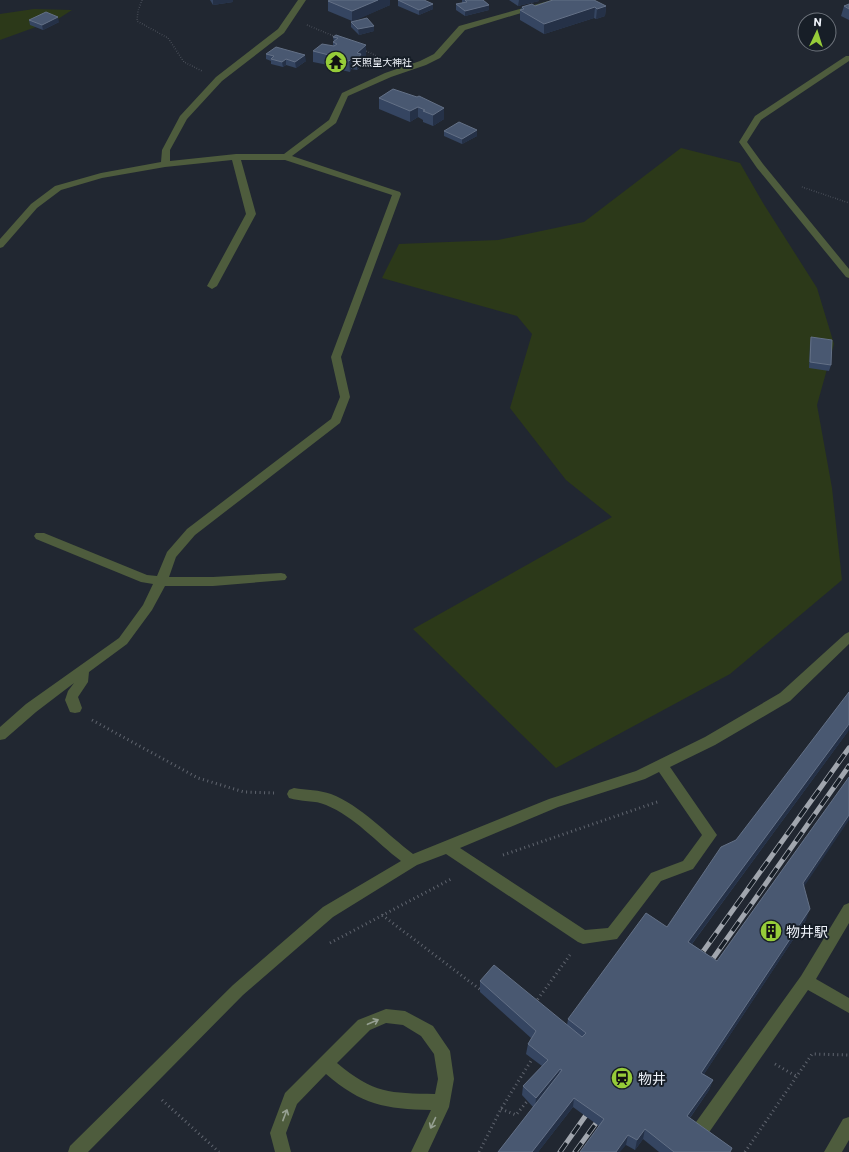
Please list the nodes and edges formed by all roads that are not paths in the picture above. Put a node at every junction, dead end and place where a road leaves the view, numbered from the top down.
1 (302, 0) edge
2 (560, 0) edge
3 (849, 58) edge
4 (236, 157) junction
5 (286, 157) junction
6 (165, 164) junction
7 (0, 245) edge
8 (849, 275) edge
9 (212, 286) dead end
10 (40, 536) dead end
11 (282, 577) dead end
12 (161, 581) junction
13 (849, 637) edge
14 (84, 670) junction
15 (75, 708) road end
16 (0, 735) edge
17 (661, 765) junction
18 (294, 794) road end
19 (447, 847) junction
20 (412, 861) junction
21 (849, 910) edge
22 (806, 981) junction
23 (849, 1006) edge
24 (326, 1064) junction
25 (442, 1102) junction
26 (849, 1125) edge
27 (697, 1134) edge
28 (76, 1152) edge
29 (283, 1152) edge
30 (419, 1152) edge
31 (832, 1152) edge

1 - 6 street
2 - 5 street
3 - 8 street
4 - 5 street
4 - 6 street
4 - 9 street
5 - 12 street
6 - 7 street
10 - 12 street
11 - 12 street
12 - 14 street
13 - 17 street
14 - 15 street
14 - 16 street
17 - 19 street
17 - 19 street
18 - 20 street
19 - 20 street
20 - 28 street
21 - 22 street
22 - 23 street
22 - 27 street
24 - 25 street
24 -> 25 street
29 -> 24 street
25 -> 30 street
26 - 31 street

